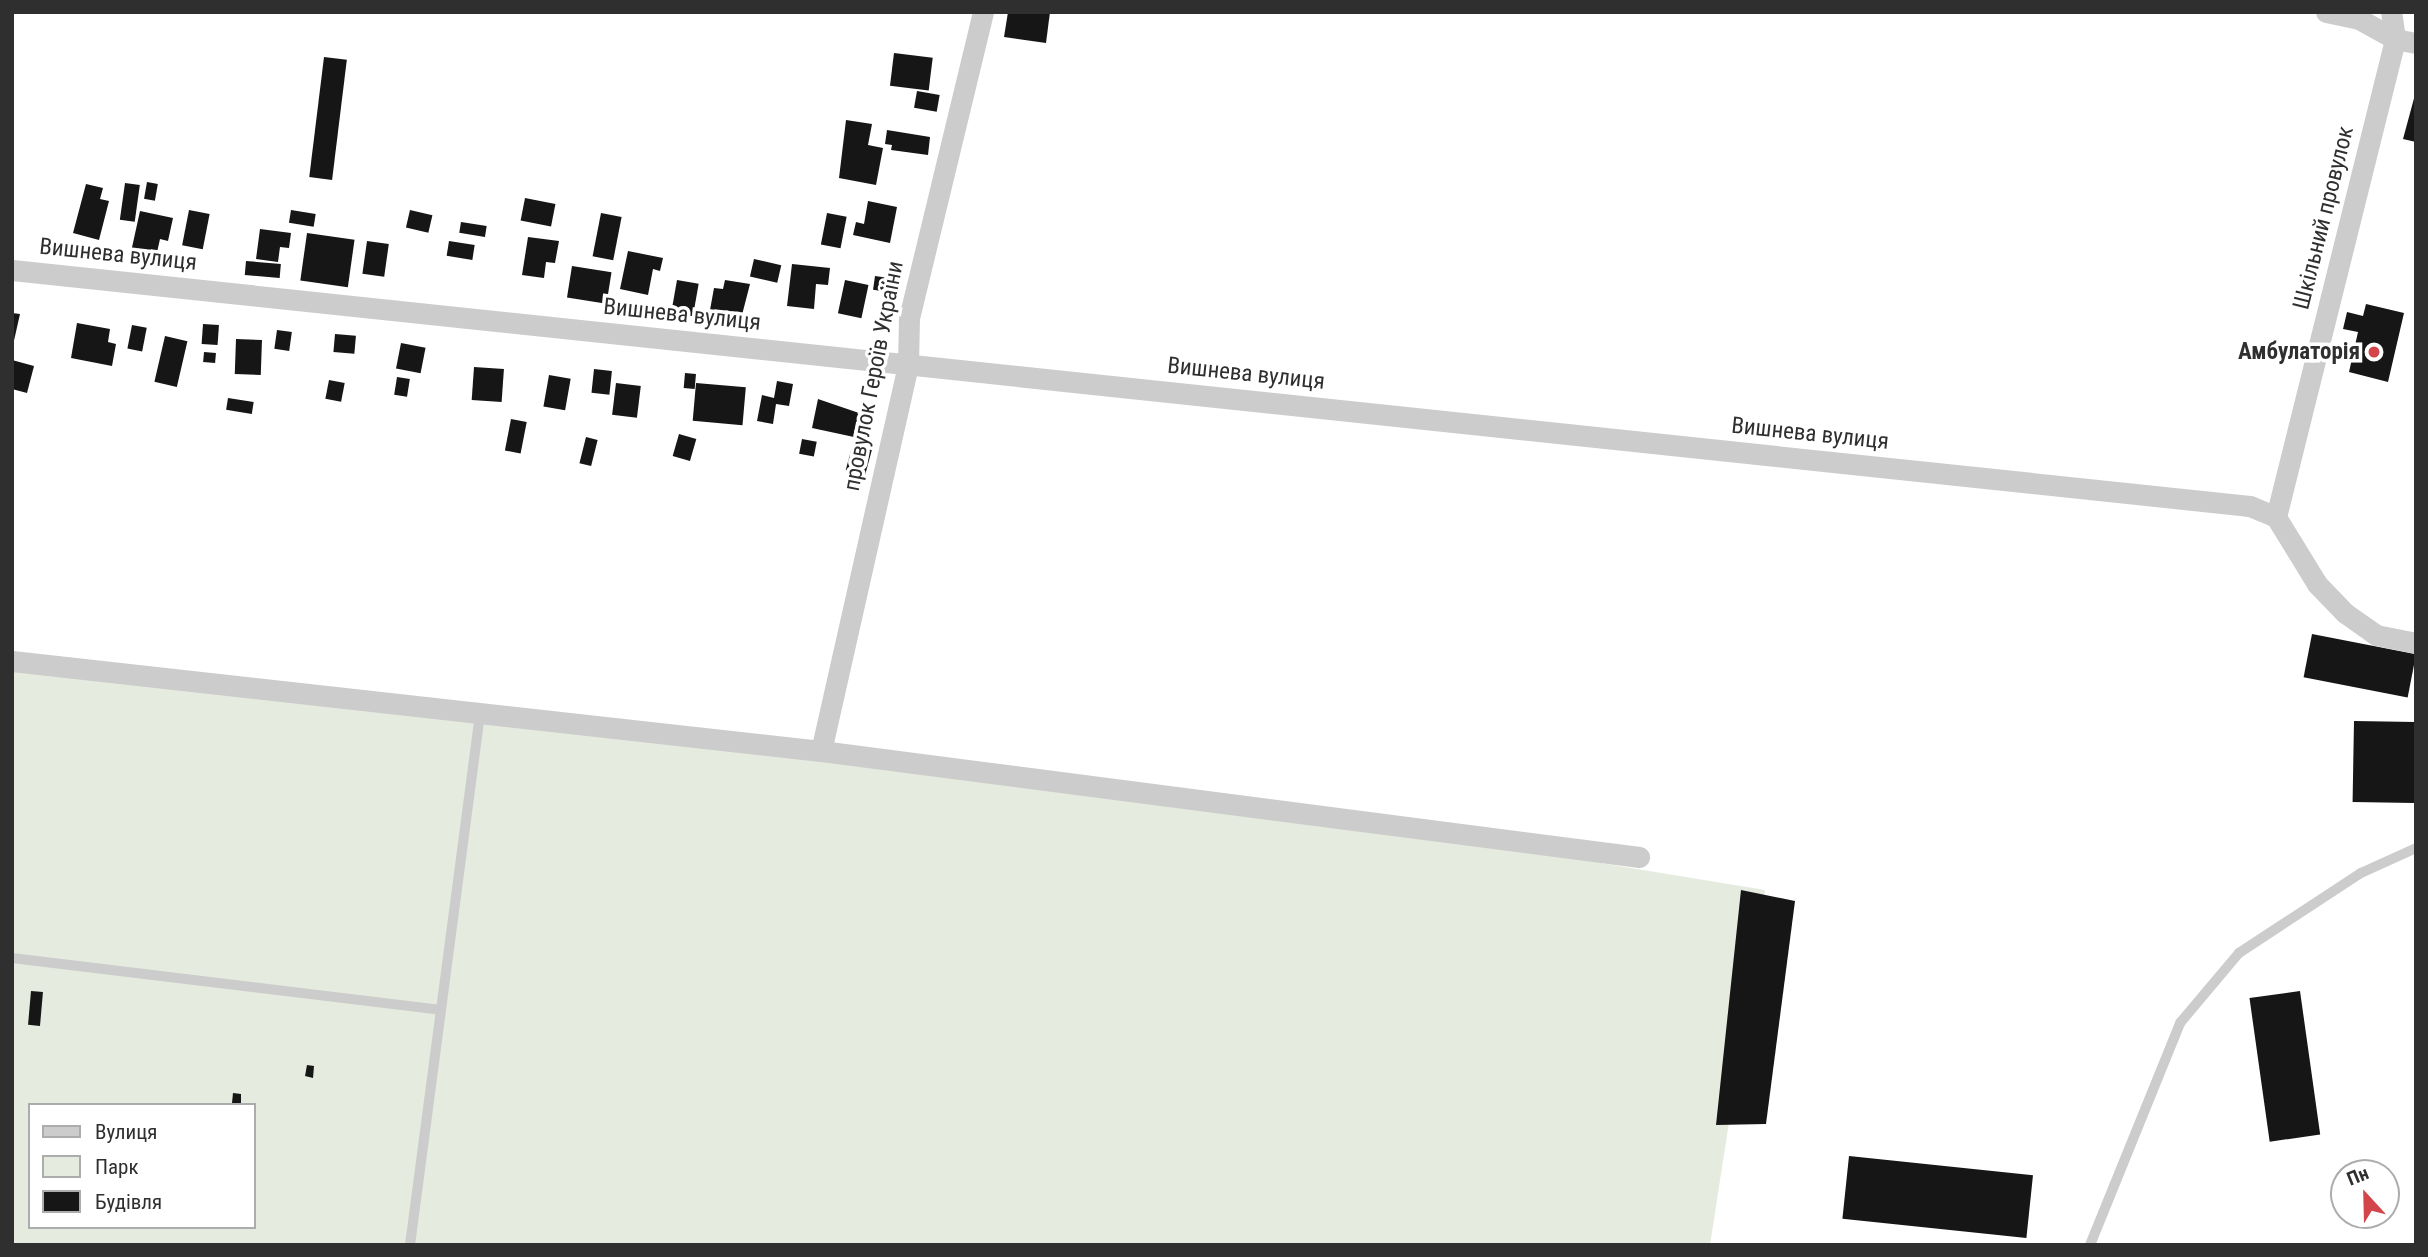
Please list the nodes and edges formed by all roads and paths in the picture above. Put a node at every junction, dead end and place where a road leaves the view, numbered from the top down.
1 (983, 12) edge
2 (2326, 12) edge
3 (2391, 12) edge
4 (2405, 41) edge
5 (12, 270) edge
6 (908, 365) junction
7 (2276, 517) junction
8 (2416, 643) edge
9 (12, 661) edge
10 (480, 714) junction
11 (821, 751) junction
12 (2416, 848) edge
13 (1639, 857) dead end
14 (12, 958) edge
15 (441, 1010) junction
16 (410, 1245) edge
17 (2091, 1245) edge

1 - 6 street, провулок Героїв України
2 - 4 street
3 - 4 street, Шкільний провулок
4 - 7 street, Шкільний провулок
5 - 6 street, Вишнева вулиця
6 - 7 street, Вишнева вулиця
6 - 11 street, провулок Героїв України
7 - 8 street
9 - 10 street
10 - 11 street
10 - 15 lane
11 - 13 street
12 - 17 lane
14 - 15 lane
15 - 16 lane

